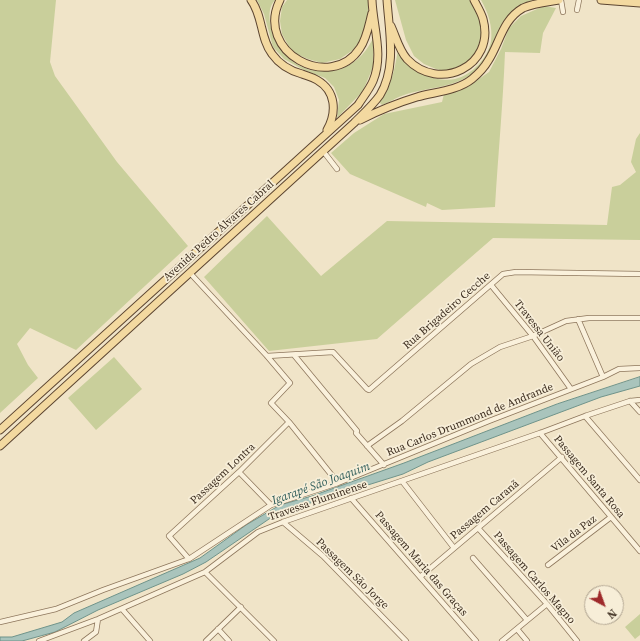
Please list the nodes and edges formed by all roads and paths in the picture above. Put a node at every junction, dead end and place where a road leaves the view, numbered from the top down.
1 (251, 0) edge
2 (280, 0) edge
3 (372, 0) edge
4 (387, 0) edge
5 (474, 0) edge
6 (560, 0) edge
7 (579, 0) edge
8 (601, 0) edge
9 (640, 3) edge
10 (577, 10) dead end
11 (372, 11) junction
12 (564, 12) dead end
13 (388, 19) junction
14 (354, 123) junction
15 (325, 135) junction
16 (322, 151) junction
17 (337, 169) dead end
18 (190, 273) junction
19 (640, 274) edge
20 (491, 285) junction
21 (640, 318) edge
22 (578, 319) junction
23 (533, 336) junction
24 (294, 355) junction
25 (267, 356) junction
26 (640, 368) edge
27 (603, 377) junction
28 (571, 389) junction
29 (640, 400) edge
30 (630, 401) junction
31 (640, 412) edge
32 (585, 416) junction
33 (289, 422) junction
34 (0, 430) edge
35 (540, 433) junction
36 (0, 446) edge
37 (368, 446) junction
38 (562, 458) junction
39 (384, 465) junction
40 (239, 472) junction
41 (640, 480) edge
42 (402, 481) junction
43 (338, 483) junction
44 (351, 498) junction
45 (270, 505) junction
46 (611, 517) junction
47 (283, 522) junction
48 (478, 528) junction
49 (454, 548) junction
50 (640, 551) edge
51 (473, 558) dead end
52 (189, 559) junction
53 (548, 565) dead end
54 (205, 572) junction
55 (420, 577) junction
56 (547, 604) junction
57 (241, 607) junction
58 (122, 609) junction
59 (98, 619) junction
60 (527, 620) junction
61 (0, 622) edge
62 (218, 629) junction
63 (517, 629) junction
64 (39, 641) edge
65 (84, 641) edge
66 (150, 641) edge
67 (206, 641) edge
68 (229, 641) edge
69 (274, 641) edge
70 (406, 641) edge
71 (476, 641) edge
72 (502, 641) edge
73 (527, 641) edge
74 (577, 641) edge

1 - 15 main road
2 - 11 main road
3 - 11 main road, Avenida Pedro Álvares Cabral
4 - 13 main road, Avenida Pedro Álvares Cabral
5 - 13 main road
6 - 12 street
6 - 14 main road
7 - 10 street
8 - 9 main road
11 - 15 main road, Avenida Pedro Álvares Cabral
13 - 14 main road, Avenida Pedro Álvares Cabral
14 - 16 main road, Avenida Pedro Álvares Cabral
15 - 34 main road, Avenida Pedro Álvares Cabral
16 - 17 street
16 - 18 main road, Avenida Pedro Álvares Cabral
18 - 25 street
18 - 36 main road, Avenida Pedro Álvares Cabral
19 - 20 street, Rua Brigadeiro Cecche
20 - 23 street, Travessa União
20 - 24 street, Rua Brigadeiro Cecche
21 - 22 street, Rua Carlos Drummond de Andrande
22 - 23 street, Rua Carlos Drummond de Andrande
22 - 27 street
23 - 28 street, Travessa União
23 - 37 street, Rua Carlos Drummond de Andrande
24 - 25 street
24 - 37 street
25 - 33 street
26 - 27 street, Rua Carlos Drummond de Andrande
27 - 28 street, Rua Carlos Drummond de Andrande
28 - 39 street, Rua Carlos Drummond de Andrande
29 - 30 street, Travessa Fluminense
30 - 31 street
30 - 32 street, Travessa Fluminense
32 - 35 street, Travessa Fluminense
32 - 41 street
33 - 40 street, Passagem Lontra
33 - 43 street
35 - 38 street, Passagem Santa Rosa
35 - 42 street, Travessa Fluminense
37 - 39 street
38 - 46 street, Passagem Santa Rosa
38 - 48 street, Passagem Caranã
39 - 43 street, Rua Carlos Drummond de Andrande
40 - 45 street
40 - 52 street, Passagem Lontra
42 - 44 street, Travessa Fluminense
42 - 49 street
43 - 45 street, Rua Carlos Drummond de Andrande
44 - 47 street, Travessa Fluminense
44 - 55 street, Passagem Maria das Graças
45 - 52 street, Rua Carlos Drummond de Andrande
46 - 50 street, Passagem Santa Rosa
46 - 53 street, Vila da Paz
47 - 54 street, Travessa Fluminense
47 - 70 street, Passagem São Jorge
48 - 49 street, Passagem Caranã
48 - 56 street, Passagem Carlos Magno
49 - 55 street, Passagem Caranã
51 - 60 street
52 - 61 street, Rua Carlos Drummond de Andrande
54 - 57 street
54 - 58 street, Travessa Fluminense
55 - 71 street, Passagem Maria das Graças
56 - 60 street
56 - 74 street, Passagem Carlos Magno
57 - 62 street
57 - 69 street
58 - 59 street, Travessa Fluminense
58 - 66 street
59 - 64 street, Travessa Fluminense
59 - 65 street
60 - 63 street
62 - 67 street
62 - 68 street
63 - 72 street
63 - 73 street

